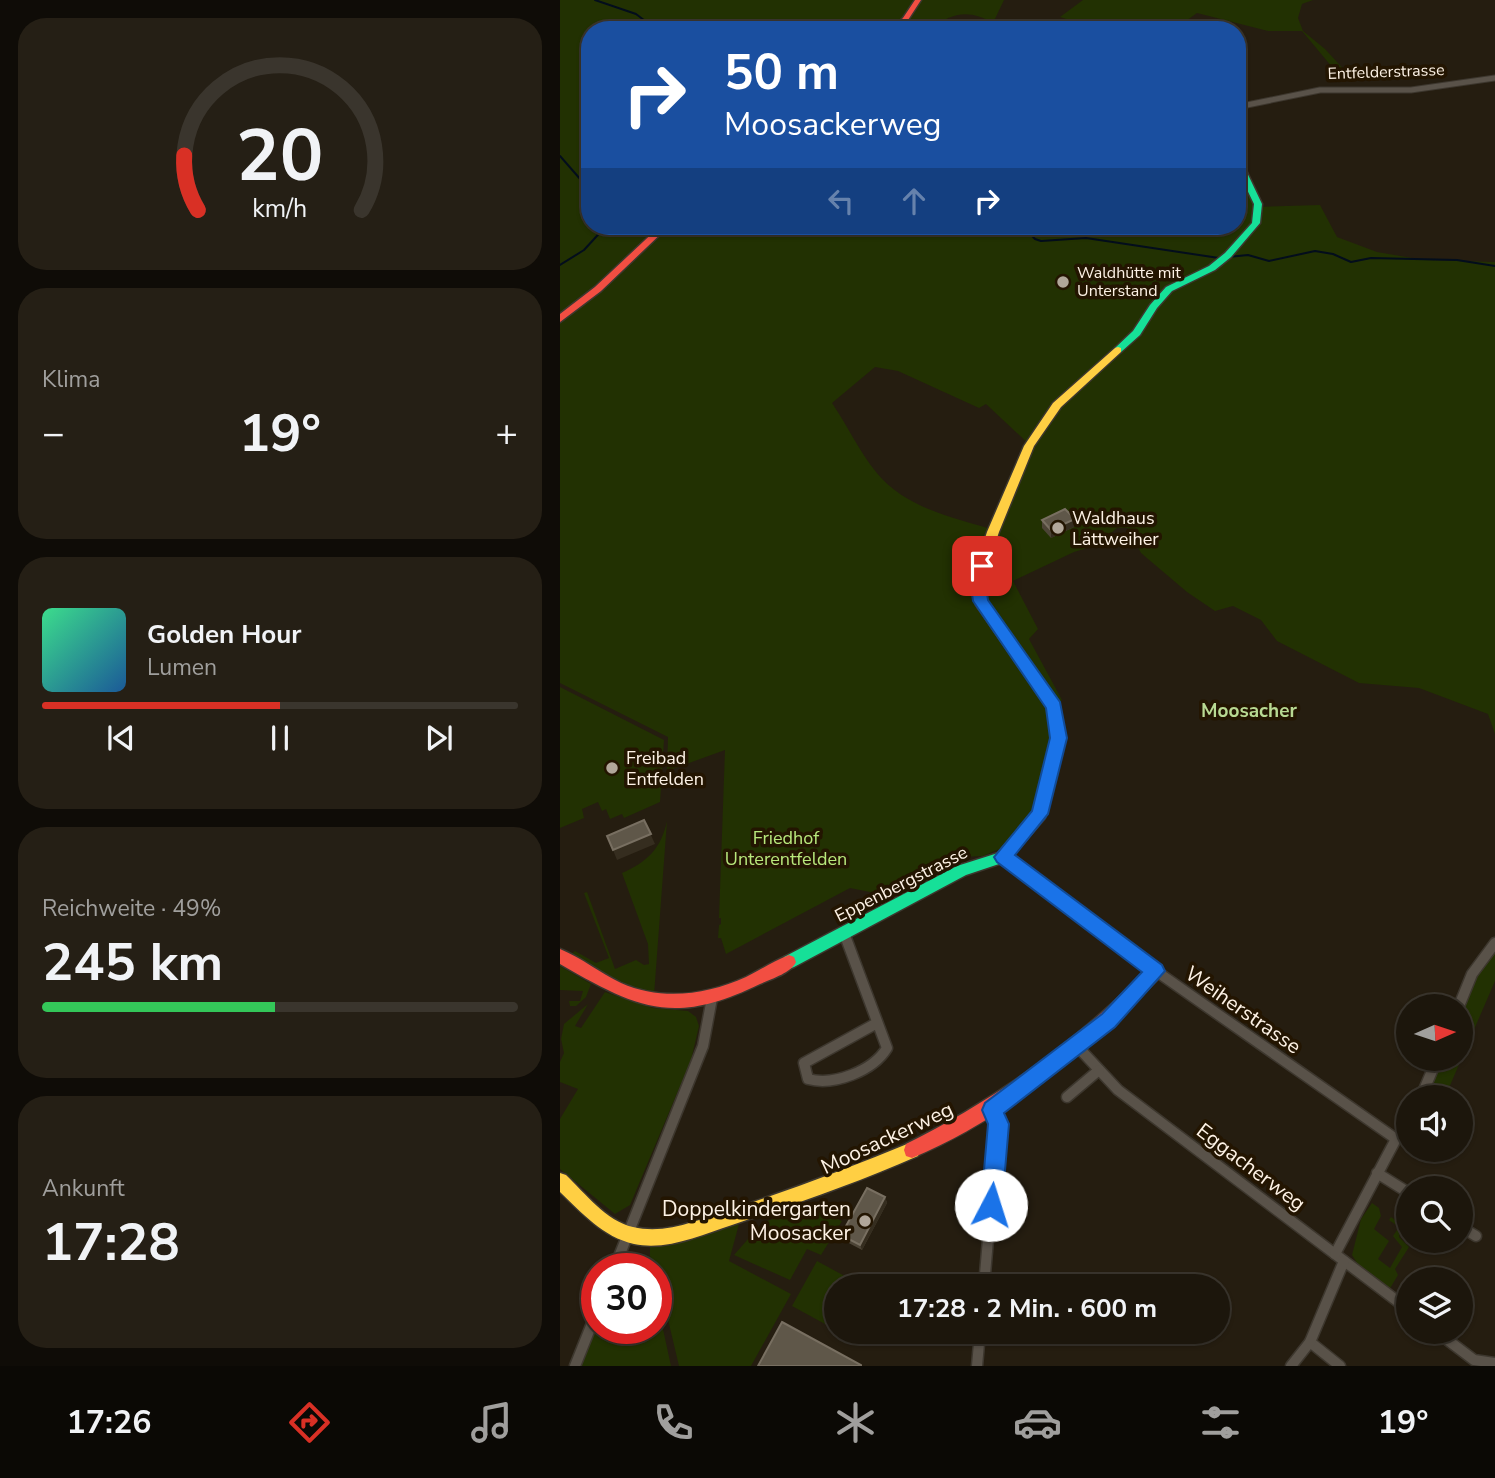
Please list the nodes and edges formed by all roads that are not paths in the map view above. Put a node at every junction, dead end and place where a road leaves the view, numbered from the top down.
1 (918, 0) edge
2 (904, 21) edge
3 (1495, 78) edge
4 (1246, 105) edge
5 (1246, 179) edge
6 (1246, 234) edge
7 (655, 235) edge
8 (1246, 235) edge
9 (560, 320) edge
10 (1003, 857) junction
11 (844, 933) junction
12 (1495, 943) edge
13 (560, 956) edge
14 (1156, 971) junction
15 (1464, 994) edge
16 (712, 998) junction
17 (877, 1023) junction
18 (1077, 1046) junction
19 (1098, 1070) junction
20 (1067, 1097) dead end
21 (992, 1110) junction
22 (1396, 1139) joint
23 (1377, 1173) junction
24 (560, 1181) edge
25 (1396, 1185) edge
26 (1473, 1234) edge
27 (628, 1235) junction
28 (1476, 1236) dead end
29 (621, 1253) edge
30 (1339, 1258) junction
31 (985, 1274) edge
32 (1396, 1300) edge
33 (1310, 1342) junction
34 (584, 1344) edge
35 (979, 1344) edge
36 (1451, 1344) edge
37 (1474, 1363) edge
38 (1495, 1363) edge
39 (575, 1366) edge
40 (977, 1366) edge
41 (1291, 1366) edge
42 (1340, 1366) edge

1 - 2 street
3 - 4 street, Entfelderstrasse
5 - 6 street
7 - 9 street
8 - 10 street
10 - 11 street, Eppenbergstrasse
10 - 14 street, Weiherstrasse
11 - 16 street, Eppenbergstrasse
11 - 17 street
12 - 15 street
13 - 16 street, Eppenbergstrasse
14 - 18 street, Moosackerweg
14 - 22 street, Weiherstrasse
16 - 27 street
17 - 17 street
18 - 19 street, Eggacherweg
18 - 21 street, Moosackerweg
19 - 20 street
19 - 30 street, Eggacherweg
21 - 27 street, Moosackerweg
21 - 31 street
22 - 23 street
23 - 25 street
23 - 30 street
24 - 27 street
26 - 28 street
27 - 29 street
30 - 32 street, Eggacherweg
30 - 33 street
33 - 41 street
33 - 42 street
34 - 39 street
35 - 40 street
36 - 37 street
37 - 38 street

